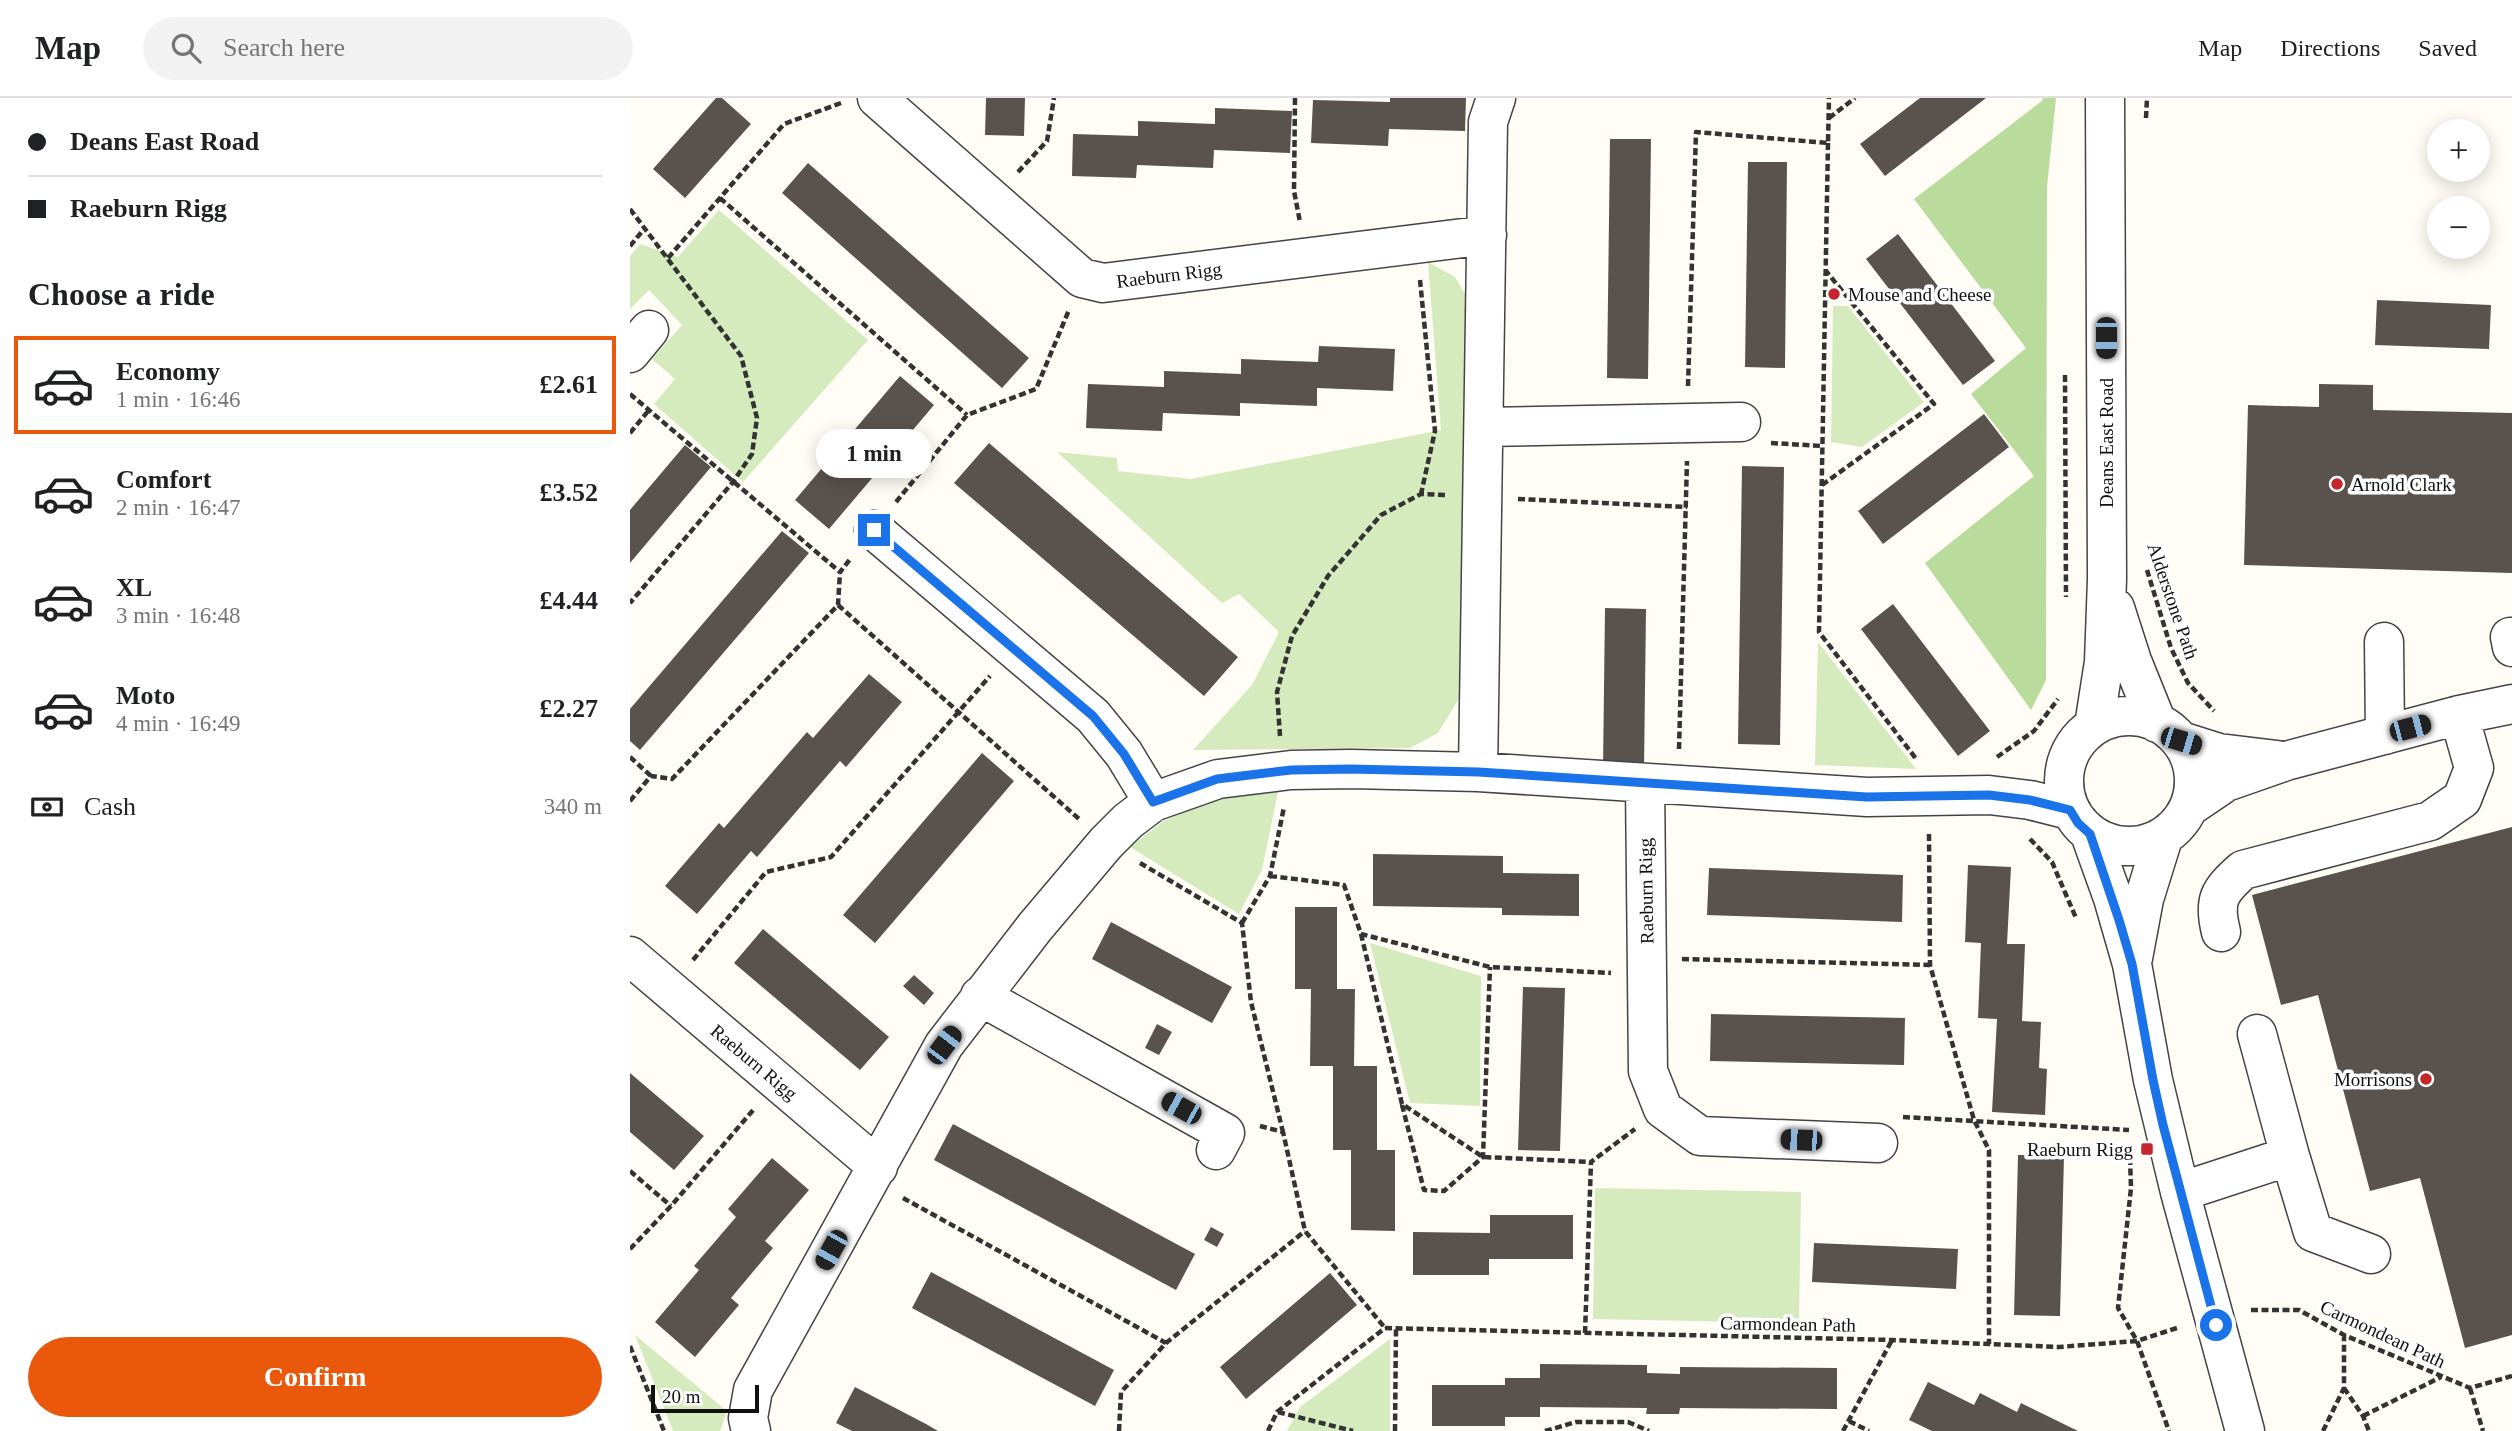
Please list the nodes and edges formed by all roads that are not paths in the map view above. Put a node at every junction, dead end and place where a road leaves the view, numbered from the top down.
1 (1496, 98) edge
2 (2105, 98) edge
3 (860, 100) edge
4 (1487, 235) junction
5 (1741, 422) dead end
6 (1484, 427) junction
7 (874, 530) road end
8 (2107, 579) junction
9 (2384, 642) dead end
10 (2512, 704) edge
11 (2459, 715) junction
12 (2094, 726) junction
13 (2169, 732) junction
14 (2385, 735) junction
15 (2286, 761) junction
16 (2066, 762) junction
17 (1478, 772) junction
18 (1987, 778) junction
19 (1645, 783) junction
20 (1153, 802) junction
21 (2189, 807) junction
22 (2080, 822) junction
23 (2162, 838) junction
24 (2221, 932) dead end
25 (630, 956) edge
26 (2132, 964) junction
27 (980, 996) junction
28 (2257, 1034) dead end
29 (1220, 1142) road end
30 (1878, 1143) road end
31 (2290, 1156) junction
32 (874, 1174) junction
33 (2180, 1192) junction
34 (2371, 1254) dead end
35 (751, 1431) edge
36 (2245, 1431) edge

1 - 4 street
2 - 8 street, Deans East Road
3 - 4 street, Raeburn Rigg
4 - 6 street
5 - 6 street
6 - 17 street
7 - 20 street
8 - 12 street, Deans East Road
8 - 13 street, Deans East Road
9 - 14 street
10 - 11 street
11 - 14 street
11 - 24 street
12 - 13 street
12 - 16 street
13 - 15 street
13 - 21 street
14 - 15 street
15 - 21 street
16 - 18 street
16 - 22 street
17 - 19 street
17 - 20 street
18 - 19 street
18 - 22 street
19 - 30 street, Raeburn Rigg
20 - 27 street
21 - 23 street
22 - 23 street
22 - 26 street
23 - 26 street
25 - 32 street, Raeburn Rigg
26 - 33 street
27 - 29 street
27 - 32 street
28 - 31 street
31 - 33 street
31 - 34 street
32 - 35 street
33 - 36 street

